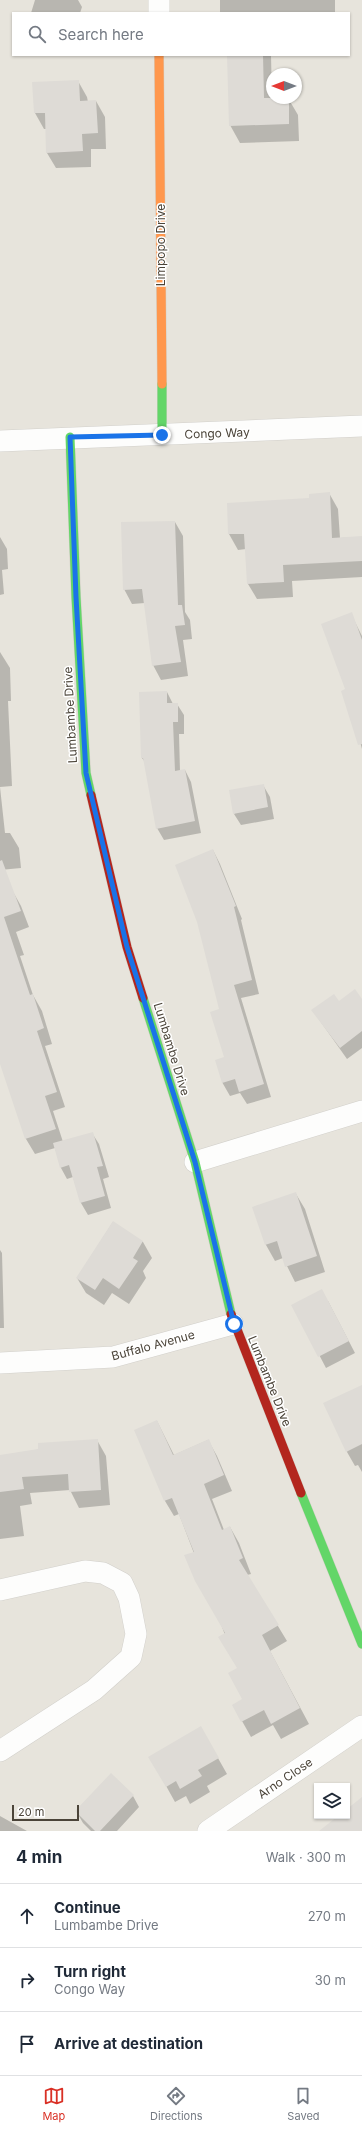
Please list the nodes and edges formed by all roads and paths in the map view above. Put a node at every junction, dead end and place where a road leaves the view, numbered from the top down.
1 (159, 0) edge
2 (159, 12) edge
3 (159, 56) edge
4 (362, 426) edge
5 (162, 435) junction
6 (70, 437) junction
7 (0, 441) edge
8 (362, 1111) edge
9 (195, 1162) junction
10 (234, 1324) junction
11 (0, 1363) edge
12 (0, 1590) edge
13 (362, 1644) edge
14 (362, 1726) edge
15 (0, 1751) edge
16 (208, 1831) edge

1 - 2 street
3 - 5 street, Limpopo Drive
4 - 5 street, Congo Way
5 - 6 street, Congo Way
6 - 7 street, Congo Way
6 - 9 street, Lumbambe Drive
8 - 9 street
9 - 10 street, Lumbambe Drive
10 - 11 street, Buffalo Avenue
10 - 13 street, Lumbambe Drive
12 - 15 street
14 - 16 street, Arno Close

